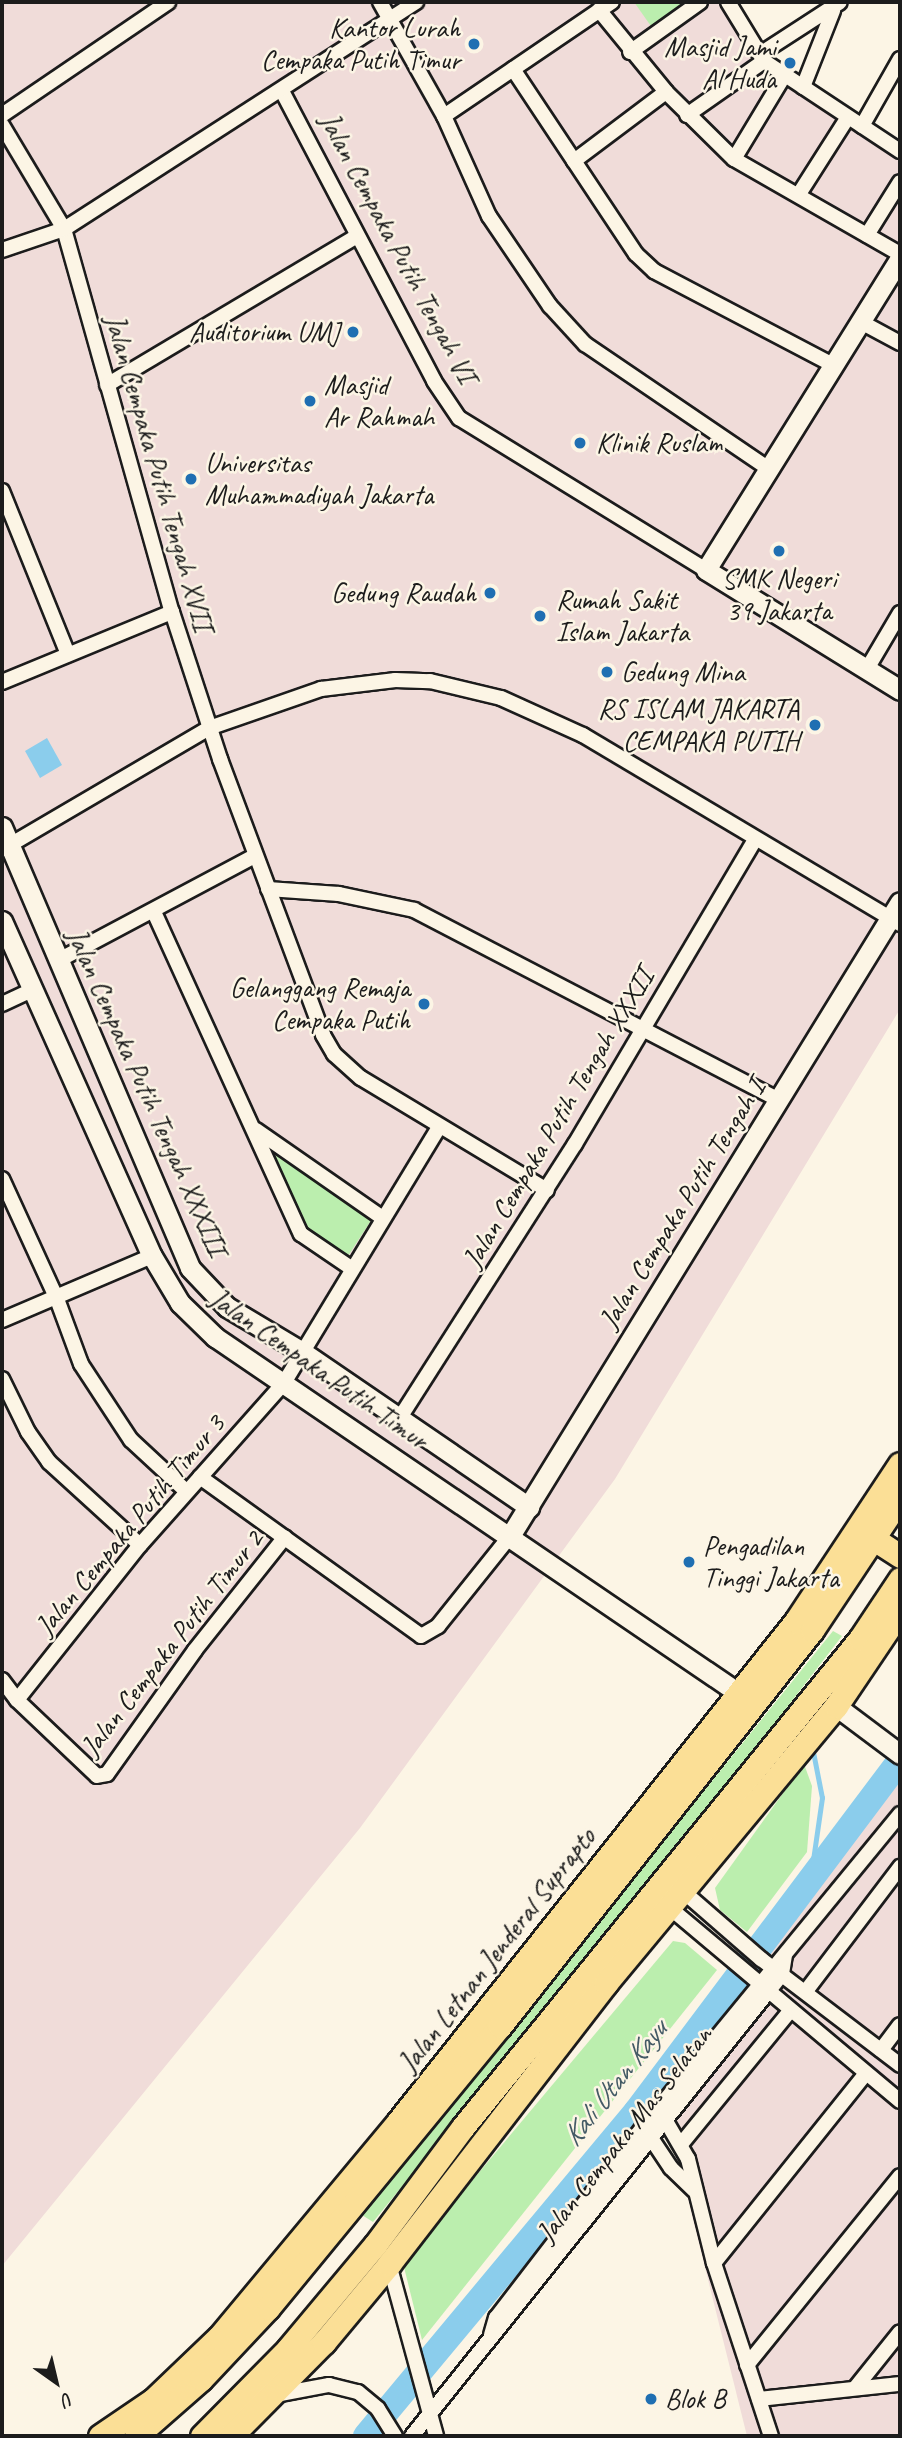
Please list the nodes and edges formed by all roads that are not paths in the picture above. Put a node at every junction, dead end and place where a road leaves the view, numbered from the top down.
1 (169, 2) edge
2 (380, 2) edge
3 (416, 2) edge
4 (612, 2) edge
5 (699, 2) edge
6 (728, 2) edge
7 (836, 6) edge
8 (599, 10) junction
9 (391, 18) junction
10 (630, 52) junction
11 (762, 58) junction
12 (900, 59) edge
13 (513, 69) junction
14 (784, 76) junction
15 (803, 87) junction
16 (282, 91) junction
17 (666, 92) junction
18 (2, 115) edge
19 (687, 115) junction
20 (444, 116) junction
21 (848, 117) junction
22 (2, 125) edge
23 (862, 126) junction
24 (900, 151) edge
25 (734, 159) junction
26 (574, 161) junction
27 (900, 182) edge
28 (799, 194) junction
29 (64, 229) junction
30 (867, 235) junction
31 (357, 236) junction
32 (2, 250) edge
33 (900, 256) edge
34 (861, 323) junction
35 (900, 343) edge
36 (833, 365) junction
37 (107, 385) junction
38 (769, 469) junction
39 (2, 491) edge
40 (706, 570) junction
41 (172, 612) junction
42 (900, 613) edge
43 (68, 654) junction
44 (867, 670) junction
45 (2, 682) edge
46 (900, 690) edge
47 (209, 728) junction
48 (755, 840) junction
49 (4, 841) edge
50 (255, 856) junction
51 (268, 889) junction
52 (154, 912) junction
53 (897, 915) edge
54 (2, 921) edge
55 (59, 960) junction
56 (34, 989) junction
57 (2, 1004) edge
58 (641, 1029) junction
59 (779, 1100) junction
60 (439, 1127) junction
61 (253, 1129) junction
62 (2, 1179) edge
63 (547, 1190) junction
64 (381, 1217) junction
65 (152, 1256) junction
66 (351, 1268) junction
67 (57, 1299) junction
68 (2, 1321) edge
69 (301, 1357) junction
70 (2, 1379) edge
71 (286, 1380) junction
72 (399, 1419) junction
73 (900, 1464) edge
74 (201, 1477) junction
75 (187, 1492) junction
76 (900, 1498) edge
77 (519, 1522) junction
78 (285, 1537) junction
79 (874, 1539) junction
80 (140, 1545) junction
81 (900, 1556) edge
82 (900, 1578) edge
83 (900, 1611) edge
84 (2, 1680) edge
85 (740, 1694) junction
86 (17, 1700) junction
87 (835, 1706) junction
88 (783, 1735) junction
89 (893, 1748) edge
90 (788, 1760) junction
91 (900, 1814) edge
92 (900, 1867) edge
93 (613, 1882) junction
94 (580, 1894) junction
95 (678, 1900) junction
96 (772, 1967) junction
97 (764, 1989) junction
98 (806, 1991) junction
99 (790, 2011) junction
100 (900, 2025) edge
101 (881, 2050) junction
102 (900, 2065) edge
103 (866, 2073) junction
104 (900, 2101) edge
105 (663, 2114) junction
106 (648, 2133) junction
107 (681, 2143) junction
108 (900, 2176) edge
109 (694, 2190) junction
110 (713, 2263) junction
111 (389, 2264) junction
112 (900, 2332) edge
113 (747, 2365) junction
114 (900, 2384) edge
115 (856, 2387) junction
116 (273, 2396) junction
117 (759, 2399) junction
118 (429, 2412) junction
119 (100, 2436) edge
120 (136, 2436) edge
121 (202, 2436) edge
122 (231, 2436) edge
123 (395, 2436) edge
124 (412, 2436) edge
125 (436, 2436) edge
126 (771, 2436) edge

1 - 18 street
2 - 9 street
3 - 9 street
4 - 8 street
5 - 10 street
6 - 11 street
7 - 11 street
7 - 15 street
8 - 10 street
8 - 13 street
9 - 16 street
9 - 20 street
10 - 17 street
11 - 14 street
11 - 19 street
12 - 23 street
13 - 20 street
13 - 26 street
14 - 15 street
14 - 25 street
15 - 21 street
16 - 29 street
16 - 31 street, Jalan Cempaka Putih Tengah VI
17 - 19 street
17 - 26 street
19 - 25 street
20 - 38 street
21 - 23 street
21 - 28 street
22 - 29 street, Jalan Cempaka Putih Tengah XVII
23 - 24 street
25 - 28 street
26 - 36 street
27 - 30 street
28 - 30 street
29 - 32 street
29 - 37 street, Jalan Cempaka Putih Tengah XVII
30 - 33 street
31 - 37 street
31 - 40 street, Jalan Cempaka Putih Tengah VI
33 - 34 street
34 - 35 street
34 - 36 street
36 - 38 street
37 - 41 street, Jalan Cempaka Putih Tengah XVII
38 - 40 street
39 - 43 street
40 - 44 street, Jalan Cempaka Putih Tengah VI
41 - 43 street
41 - 47 street, Jalan Cempaka Putih Tengah XVII
42 - 44 street
43 - 45 street
44 - 46 street, Jalan Cempaka Putih Tengah VI
47 - 48 street
47 - 49 street
47 - 50 street, Jalan Cempaka Putih Tengah XVII
48 - 53 street
48 - 58 street, Jalan Cempaka Putih Tengah XXXII
49 - 55 street, Jalan Cempaka Putih Tengah XXXIII
50 - 51 street, Jalan Cempaka Putih Tengah XVII
50 - 52 street
51 - 58 street
51 - 60 street, Jalan Cempaka Putih Tengah XVII
52 - 55 street
52 - 61 street
53 - 59 street, Jalan Cempaka Putih Tengah I
54 - 56 street, Jalan Cempaka Putih Timur
55 - 69 street, Jalan Cempaka Putih Tengah XXXIII
56 - 57 street
56 - 65 street, Jalan Cempaka Putih Timur
58 - 59 street
58 - 63 street, Jalan Cempaka Putih Tengah XXXII
59 - 77 street, Jalan Cempaka Putih Tengah I
60 - 63 street, Jalan Cempaka Putih Tengah XVII
60 - 64 street, Jalan Cempaka Putih Timur 3
61 - 64 street
61 - 66 street
62 - 67 street
63 - 72 street, Jalan Cempaka Putih Tengah XXXII
64 - 66 street, Jalan Cempaka Putih Timur 3
65 - 67 street
65 - 71 street, Jalan Cempaka Putih Timur
66 - 69 street, Jalan Cempaka Putih Timur 3
67 - 68 street
67 - 75 street
69 - 71 street, Jalan Cempaka Putih Timur 3
69 - 72 street, Jalan Cempaka Putih Tengah XXXIII
70 - 80 street
71 - 74 street, Jalan Cempaka Putih Timur 3
71 - 77 street, Jalan Cempaka Putih Timur
72 - 77 street, Jalan Cempaka Putih Tengah XXXIII
73 - 85 main road, Jalan Letnan Jenderal Suprapto
74 - 75 street, Jalan Cempaka Putih Timur 3
74 - 78 street
75 - 80 street, Jalan Cempaka Putih Timur 3
76 - 79 main road, Jalan Letnan Jenderal Suprapto
77 - 78 street
77 - 85 street, Jalan Cempaka Putih Timur
78 - 86 street, Jalan Cempaka Putih Timur 2
79 - 81 main road
79 - 93 main road, Jalan Letnan Jenderal Suprapto
80 - 86 street, Jalan Cempaka Putih Timur 3
82 - 88 main road
83 - 87 main road
84 - 86 street
85 - 94 main road, Jalan Letnan Jenderal Suprapto
87 - 89 street
87 - 90 main road
88 - 90 main road
88 - 121 main road
90 - 95 main road
91 - 96 street, Jalan Cempaka Mas Selatan
92 - 98 street
93 - 94 main road
93 - 120 main road, Jalan Letnan Jenderal Suprapto
94 - 119 main road, Jalan Letnan Jenderal Suprapto
95 - 96 street
95 - 97 street
95 - 111 main road
96 - 97 street, Jalan Cempaka Mas Selatan
96 - 98 street
97 - 99 street
97 - 105 street, Jalan Cempaka Mas Selatan
98 - 101 street
99 - 103 street
99 - 107 street
100 - 101 street
101 - 102 street
103 - 104 street
103 - 110 street
105 - 106 street, Jalan Cempaka Mas Selatan
105 - 107 street
106 - 109 street
106 - 118 street, Jalan Cempaka Mas Selatan
107 - 109 street
108 - 113 street
109 - 110 street
110 - 113 street
111 - 116 main road
111 - 118 street
112 - 115 street
113 - 117 street
114 - 115 street
115 - 117 street
116 - 122 main road
116 - 123 street
117 - 126 street
118 - 124 street, Jalan Cempaka Mas Selatan
118 - 125 street

